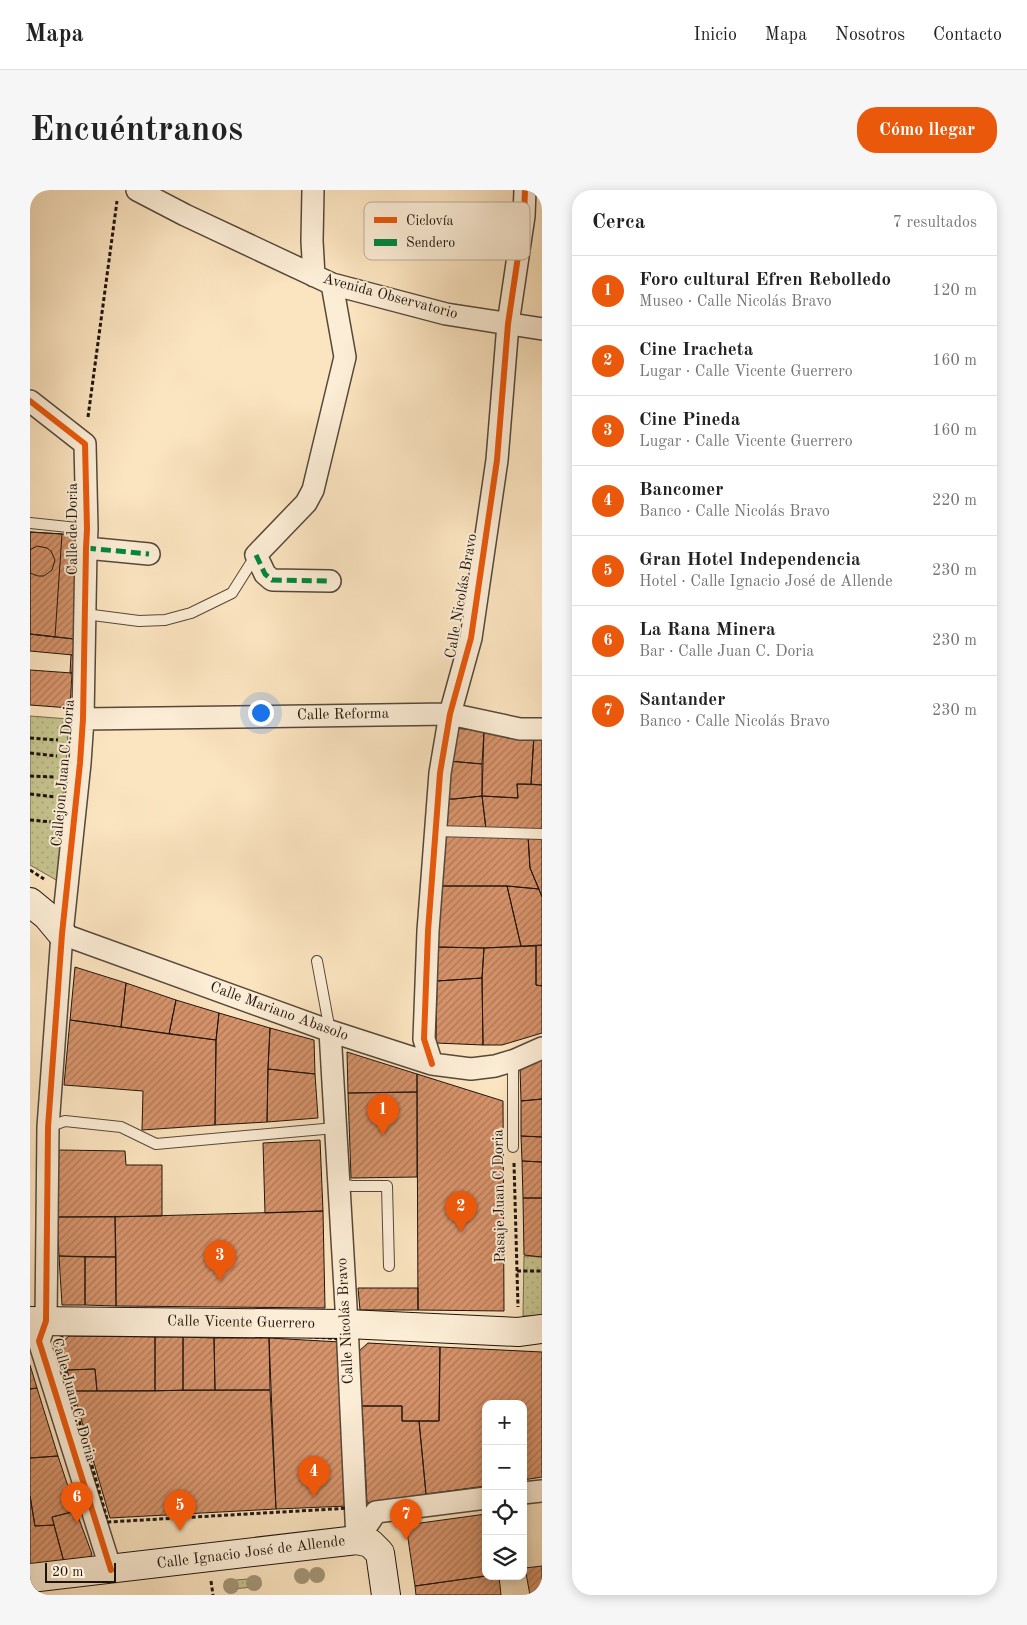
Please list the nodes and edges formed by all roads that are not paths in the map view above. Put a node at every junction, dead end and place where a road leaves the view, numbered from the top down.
1 (137, 190) edge
2 (313, 190) edge
3 (517, 260) edge
4 (323, 280) junction
5 (508, 324) junction
6 (542, 329) edge
7 (30, 401) edge
8 (30, 523) edge
9 (86, 538) junction
10 (149, 554) dead end
11 (256, 556) junction
12 (330, 581) dead end
13 (85, 614) junction
14 (450, 714) junction
15 (83, 719) junction
16 (542, 729) edge
17 (435, 831) junction
18 (542, 834) edge
19 (30, 902) edge
20 (62, 934) junction
21 (317, 961) dead end
22 (330, 1031) junction
23 (542, 1048) edge
24 (516, 1060) junction
25 (432, 1064) junction
26 (39, 1123) edge
27 (335, 1128) junction
28 (514, 1148) road end
29 (339, 1184) junction
30 (389, 1266) dead end
31 (38, 1321) edge
32 (347, 1324) junction
33 (530, 1331) edge
34 (542, 1491) edge
35 (527, 1493) edge
36 (542, 1495) edge
37 (527, 1497) edge
38 (482, 1499) edge
39 (482, 1503) edge
40 (359, 1541) junction
41 (111, 1570) junction
42 (30, 1578) edge
43 (30, 1584) edge
44 (386, 1595) edge

1 - 4 street, Avenida Observatorio
2 - 4 street
3 - 5 street, Calle Nicolás Bravo
4 - 5 street, Avenida Observatorio
4 - 11 street
5 - 6 street, Avenida Observatorio
5 - 14 street, Calle Nicolás Bravo
7 - 9 street, Calle de Doria
8 - 9 lane
9 - 10 street
9 - 13 street, Calle de Doria
11 - 12 street
11 - 13 lane
13 - 15 street, Callejon Juan C. Doria
14 - 15 street, Calle Reforma
14 - 16 street, Calle Reforma
14 - 17 street, Calle Nicolás Bravo
15 - 20 street, Callejon Juan C. Doria
17 - 18 lane
17 - 25 street, Calle Nicolás Bravo
19 - 20 street, Calle Mariano Abasolo
20 - 22 street, Calle Mariano Abasolo
20 - 26 street, Calle Juan C. Doria
21 - 22 lane
22 - 25 street, Calle Mariano Abasolo
22 - 27 street, Calle Nicolás Bravo
23 - 24 street, Calle Mariano Abasolo
24 - 25 street, Calle Mariano Abasolo
24 - 28 lane, Pasaje Juan C Doria
26 - 27 lane
26 - 31 street, Calle Juan C. Doria
27 - 29 street, Calle Nicolás Bravo
29 - 30 lane
29 - 32 street, Calle Nicolás Bravo
31 - 32 street, Calle Vicente Guerrero
31 - 41 street, Calle Juan C. Doria
32 - 33 street, Calle Vicente Guerrero
32 - 40 street, Calle Nicolás Bravo
34 - 35 street
36 - 37 lane
38 - 40 street, Calle Ignacio José de Allende
39 - 40 lane
40 - 41 street, Calle Ignacio José de Allende
40 - 43 lane
40 - 44 street
41 - 42 street, Calle Ignacio José de Allende

